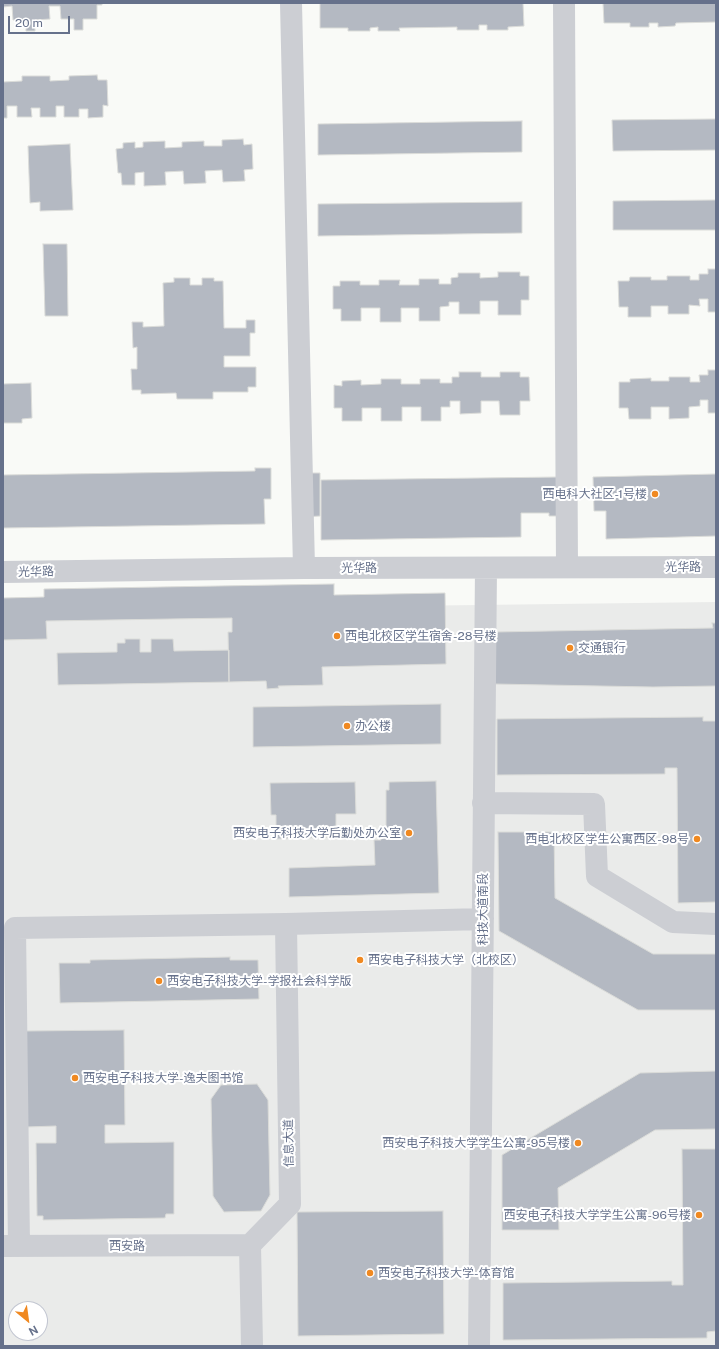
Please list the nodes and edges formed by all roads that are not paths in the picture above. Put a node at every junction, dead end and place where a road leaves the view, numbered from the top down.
1 (291, 3) edge
2 (564, 3) edge
3 (567, 567) junction
4 (716, 567) edge
5 (304, 568) junction
6 (486, 568) junction
7 (3, 572) edge
8 (483, 803) junction
9 (482, 919) junction
10 (286, 924) junction
11 (716, 924) edge
12 (11, 1246) edge
13 (250, 1246) junction
14 (252, 1346) edge
15 (480, 1346) edge

1 - 5 street
2 - 3 street
3 - 4 street, 光华路
3 - 6 street, 光华路
5 - 6 street, 光华路
5 - 7 street, 光华路
6 - 8 street, 科技大道南段
8 - 9 street, 科技大道南段
8 - 11 street
9 - 10 street
9 - 15 street, 科技大道南段
10 - 12 street
10 - 13 street, 信息大道
12 - 13 street, 西安路
13 - 14 street

